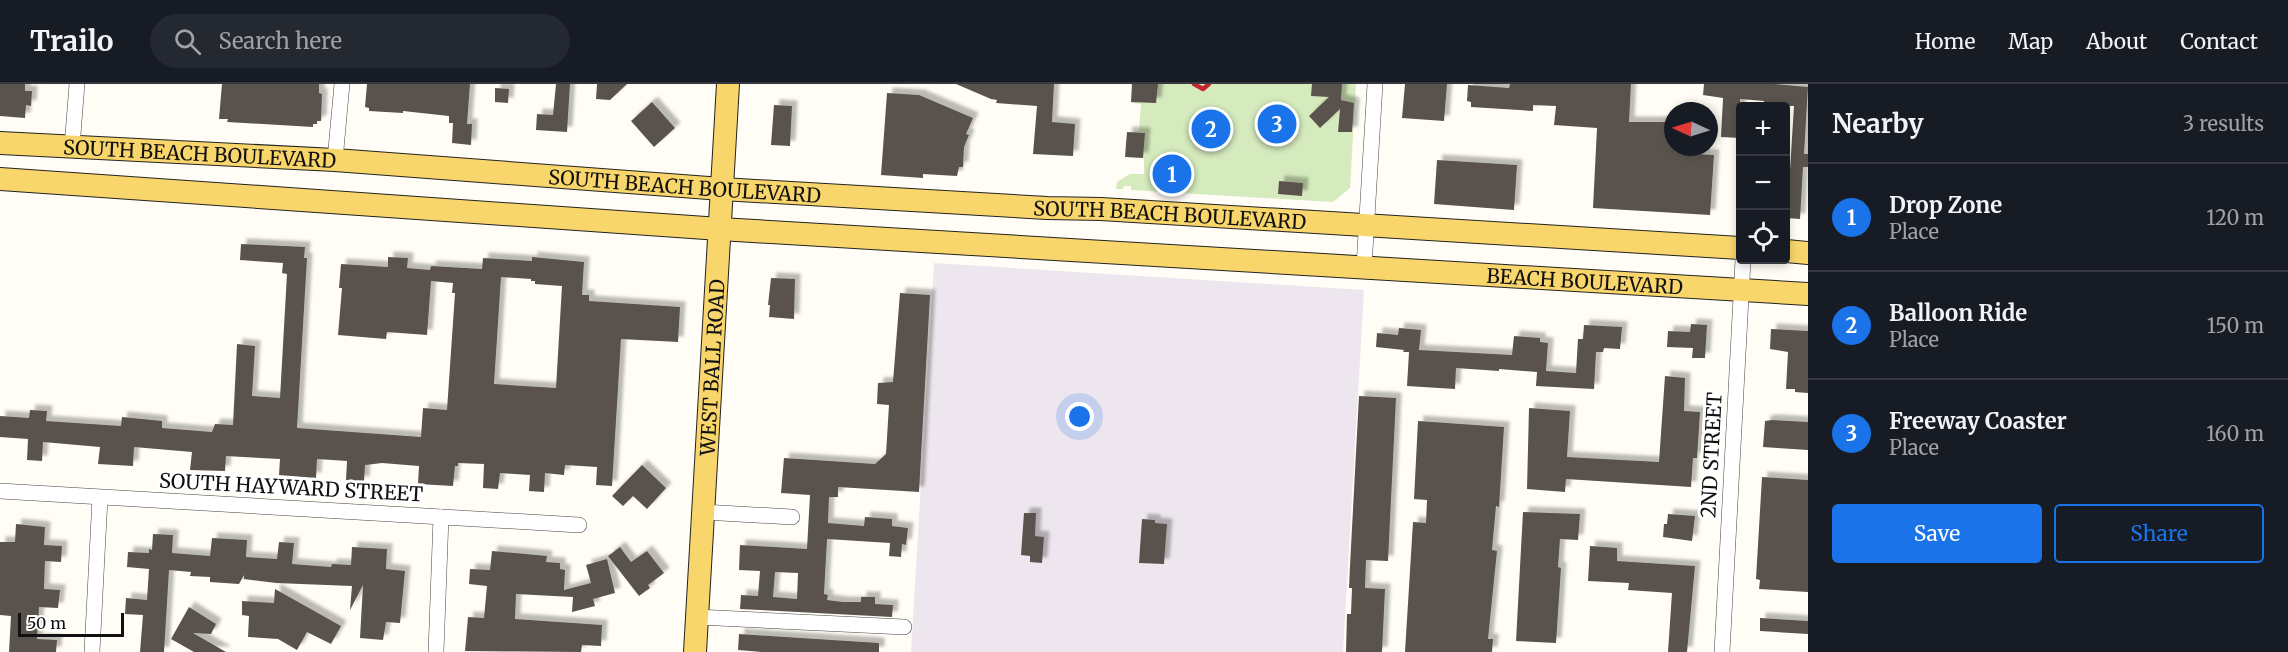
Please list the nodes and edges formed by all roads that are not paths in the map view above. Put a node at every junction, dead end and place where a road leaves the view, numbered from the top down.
1 (76, 84) edge
2 (342, 84) edge
3 (728, 84) edge
4 (1376, 84) edge
5 (0, 143) edge
6 (72, 147) junction
7 (335, 160) junction
8 (0, 179) edge
9 (722, 189) junction
10 (1367, 226) junction
11 (720, 229) junction
12 (1736, 248) edge
13 (1790, 251) edge
14 (1808, 253) edge
15 (1743, 264) edge
16 (1364, 267) junction
17 (1741, 291) junction
18 (1808, 294) edge
19 (0, 491) edge
20 (100, 498) junction
21 (703, 512) junction
22 (441, 517) junction
23 (792, 518) dead end
24 (579, 525) dead end
25 (697, 617) junction
26 (904, 627) dead end
27 (92, 652) edge
28 (435, 652) edge
29 (695, 652) edge
30 (1722, 652) edge

1 - 6 street
2 - 7 street
3 - 9 main road, WEST BALL ROAD
4 - 10 street
5 - 6 main road, SOUTH BEACH BOULEVARD
6 - 7 main road, SOUTH BEACH BOULEVARD
7 - 9 main road, SOUTH BEACH BOULEVARD
8 - 11 main road, SOUTH BEACH BOULEVARD
9 - 10 main road, SOUTH BEACH BOULEVARD
9 - 11 main road, WEST BALL ROAD
10 - 12 main road, BEACH BOULEVARD
10 - 16 street
11 - 16 main road, SOUTH BEACH BOULEVARD
11 - 21 main road, WEST BALL ROAD
13 - 14 main road
15 - 17 street, 2ND STREET
16 - 17 main road, BEACH BOULEVARD
17 - 18 main road, BEACH BOULEVARD
17 - 30 street, 2ND STREET
19 - 20 street, SOUTH HAYWARD STREET
20 - 22 street, SOUTH HAYWARD STREET
20 - 27 street
21 - 23 street
21 - 25 main road, WEST BALL ROAD
22 - 24 street, SOUTH HAYWARD STREET
22 - 28 street
25 - 26 street
25 - 29 main road, WEST BALL ROAD

